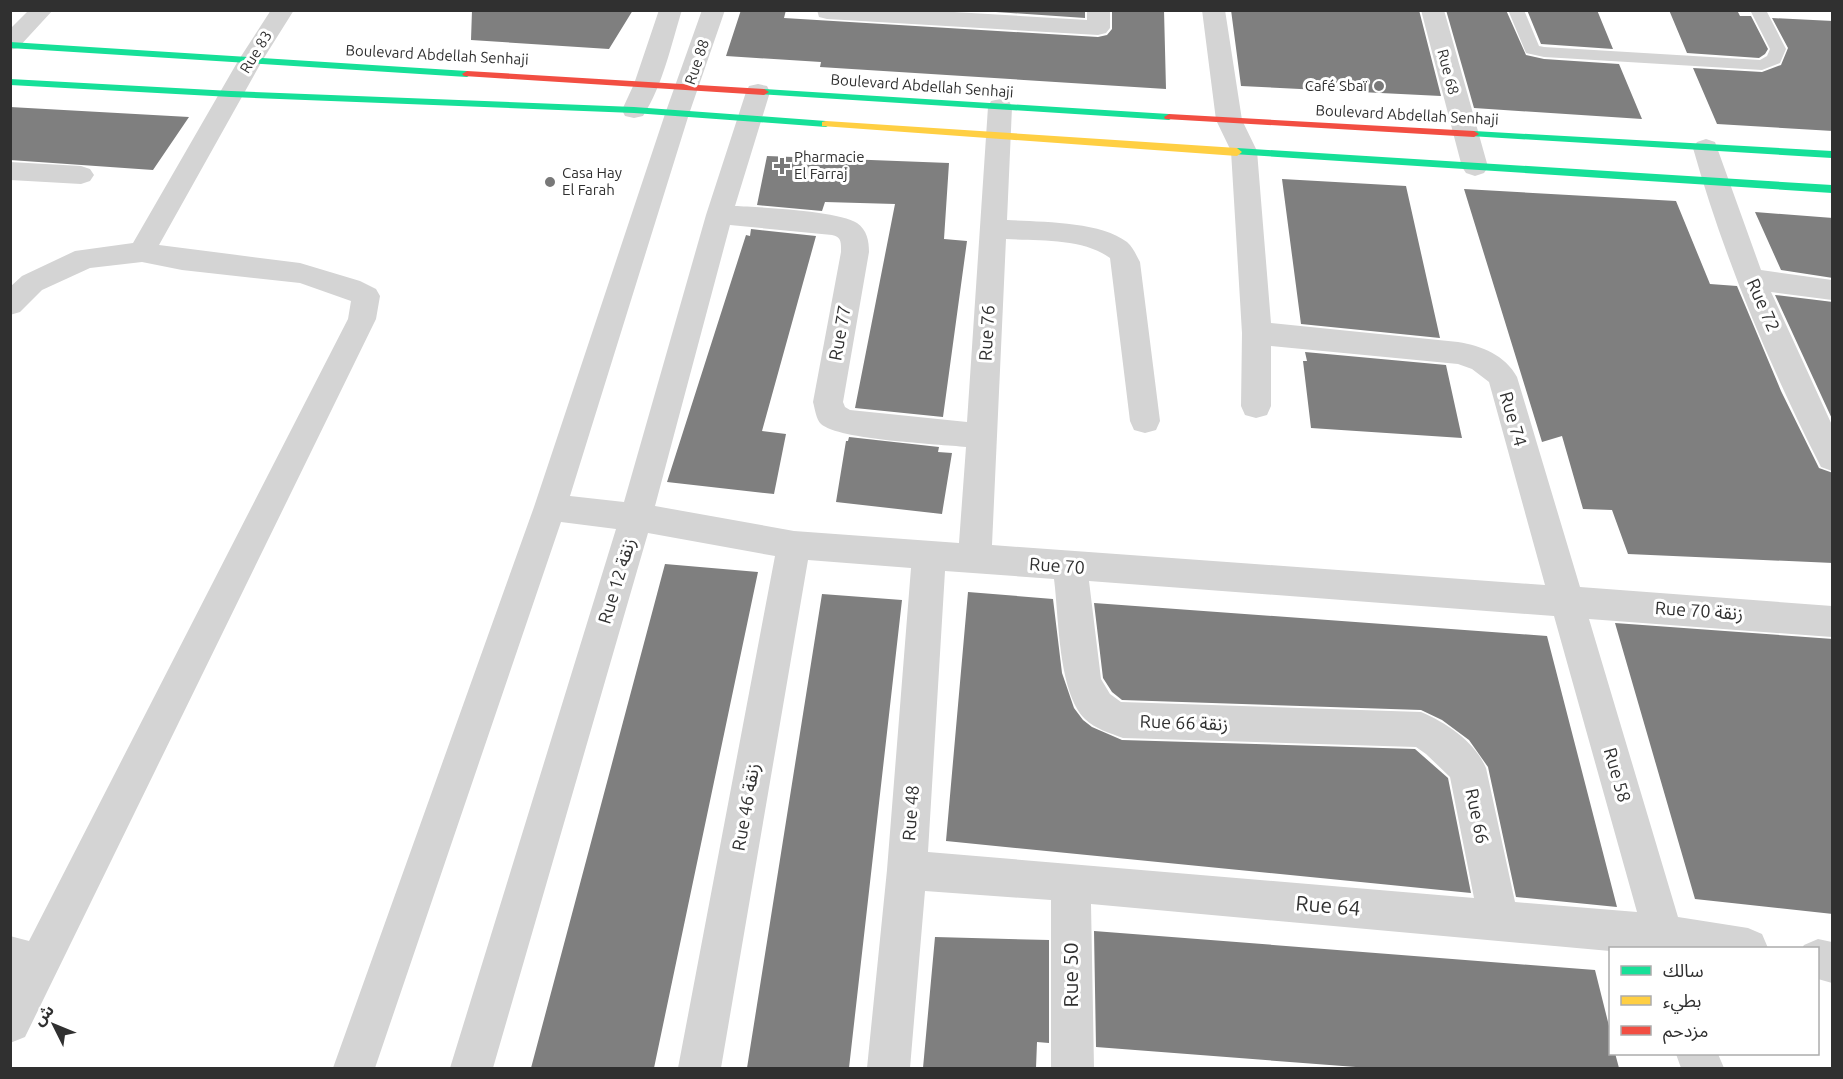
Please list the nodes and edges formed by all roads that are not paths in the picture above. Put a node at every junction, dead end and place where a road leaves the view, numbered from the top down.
1 (42, 10) edge
2 (283, 10) edge
3 (671, 10) edge
4 (714, 10) edge
5 (1099, 10) edge
6 (1213, 10) edge
7 (1432, 10) edge
8 (1516, 10) edge
9 (1758, 10) edge
10 (827, 12) dead end
11 (10, 44) edge
12 (250, 61) junction
13 (10, 82) edge
14 (646, 84) junction
15 (231, 94) junction
16 (683, 100) junction
17 (754, 105) junction
18 (1000, 107) junction
19 (634, 110) junction
20 (1229, 120) junction
21 (1465, 135) junction
22 (997, 137) junction
23 (1706, 148) junction
24 (1244, 151) junction
25 (1833, 155) edge
26 (1475, 167) junction
27 (10, 171) edge
28 (81, 175) dead end
29 (1715, 183) junction
30 (1833, 189) edge
31 (719, 215) junction
32 (992, 228) junction
33 (142, 252) junction
34 (1750, 279) junction
35 (1833, 290) edge
36 (10, 304) edge
37 (1257, 333) junction
38 (1256, 406) dead end
39 (1145, 421) dead end
40 (982, 436) junction
41 (1833, 458) edge
42 (550, 507) junction
43 (636, 517) junction
44 (794, 545) junction
45 (929, 556) junction
46 (975, 560) junction
47 (1070, 567) junction
48 (1566, 601) junction
49 (1833, 621) edge
50 (1420, 730) joint
51 (907, 870) junction
52 (1071, 882) junction
53 (1500, 922) junction
54 (1665, 942) edge
55 (1734, 947) edge
56 (25, 961) edge
57 (10, 1022) edge
58 (354, 1068) edge
59 (471, 1068) edge
60 (699, 1068) edge
61 (888, 1068) edge
62 (1072, 1068) edge

1 - 11 street
2 - 12 street, Rue 83
3 - 14 street
4 - 16 street, Rue 88
5 - 10 street
6 - 20 street
7 - 21 street, Rue 68
8 - 9 lane
11 - 12 street, Boulevard Abdellah Senhaji
12 - 14 street, Boulevard Abdellah Senhaji
12 - 15 street, Rue 83
13 - 15 street, Boulevard Abdellah Senhaji
14 - 16 street, Boulevard Abdellah Senhaji
14 - 19 street
15 - 19 street, Boulevard Abdellah Senhaji
15 - 33 street, Rue 83
16 - 17 street, Boulevard Abdellah Senhaji
16 - 17 street, Boulevard Abdellah Senhaji
16 - 19 street, Boulevard Abdellah Senhaji
16 - 42 street, Rue 88
17 - 18 street, Boulevard Abdellah Senhaji
17 - 22 street, Boulevard Abdellah Senhaji
17 - 31 street, Rue 12 زنقة
18 - 20 street, Boulevard Abdellah Senhaji
18 - 22 street, Rue 76
20 - 21 street, Boulevard Abdellah Senhaji
20 - 24 street
21 - 23 street, Boulevard Abdellah Senhaji
21 - 26 street, Rue 68
22 - 24 street, Boulevard Abdellah Senhaji
22 - 32 street, Rue 76
23 - 25 street, Boulevard Abdellah Senhaji
23 - 29 street, Rue 72
24 - 26 street, Boulevard Abdellah Senhaji
24 - 37 street
26 - 29 street, Boulevard Abdellah Senhaji
27 - 28 street
29 - 30 street, Boulevard Abdellah Senhaji
29 - 34 street, Rue 72
31 - 40 street, Rue 77
31 - 43 street, Rue 12 زنقة
32 - 39 street
32 - 40 street, Rue 76
33 - 36 street
33 - 56 street
34 - 35 street
34 - 41 street, Rue 72
37 - 38 street
37 - 48 street, Rue 74
40 - 46 street, Rue 76
42 - 43 street, Rue 70
42 - 58 street, Rue 88
43 - 44 street, Rue 70
43 - 59 street, Rue 12 زنقة
44 - 45 street, Rue 70
44 - 60 street, Rue 46 زنقة
45 - 46 street, Rue 70
45 - 51 street, Rue 48
46 - 47 street, Rue 70
47 - 48 street, Rue 70
47 - 50 street, Rue 66 زنقة
48 - 49 street, Rue 70 زنقة
48 - 54 street, Rue 58
50 - 53 street, Rue 66
51 - 52 street, Rue 64
51 - 61 street, Rue 48
52 - 53 street, Rue 64
52 - 62 street, Rue 50
53 - 54 street, Rue 64
54 - 55 street, Rue 64
56 - 57 street

